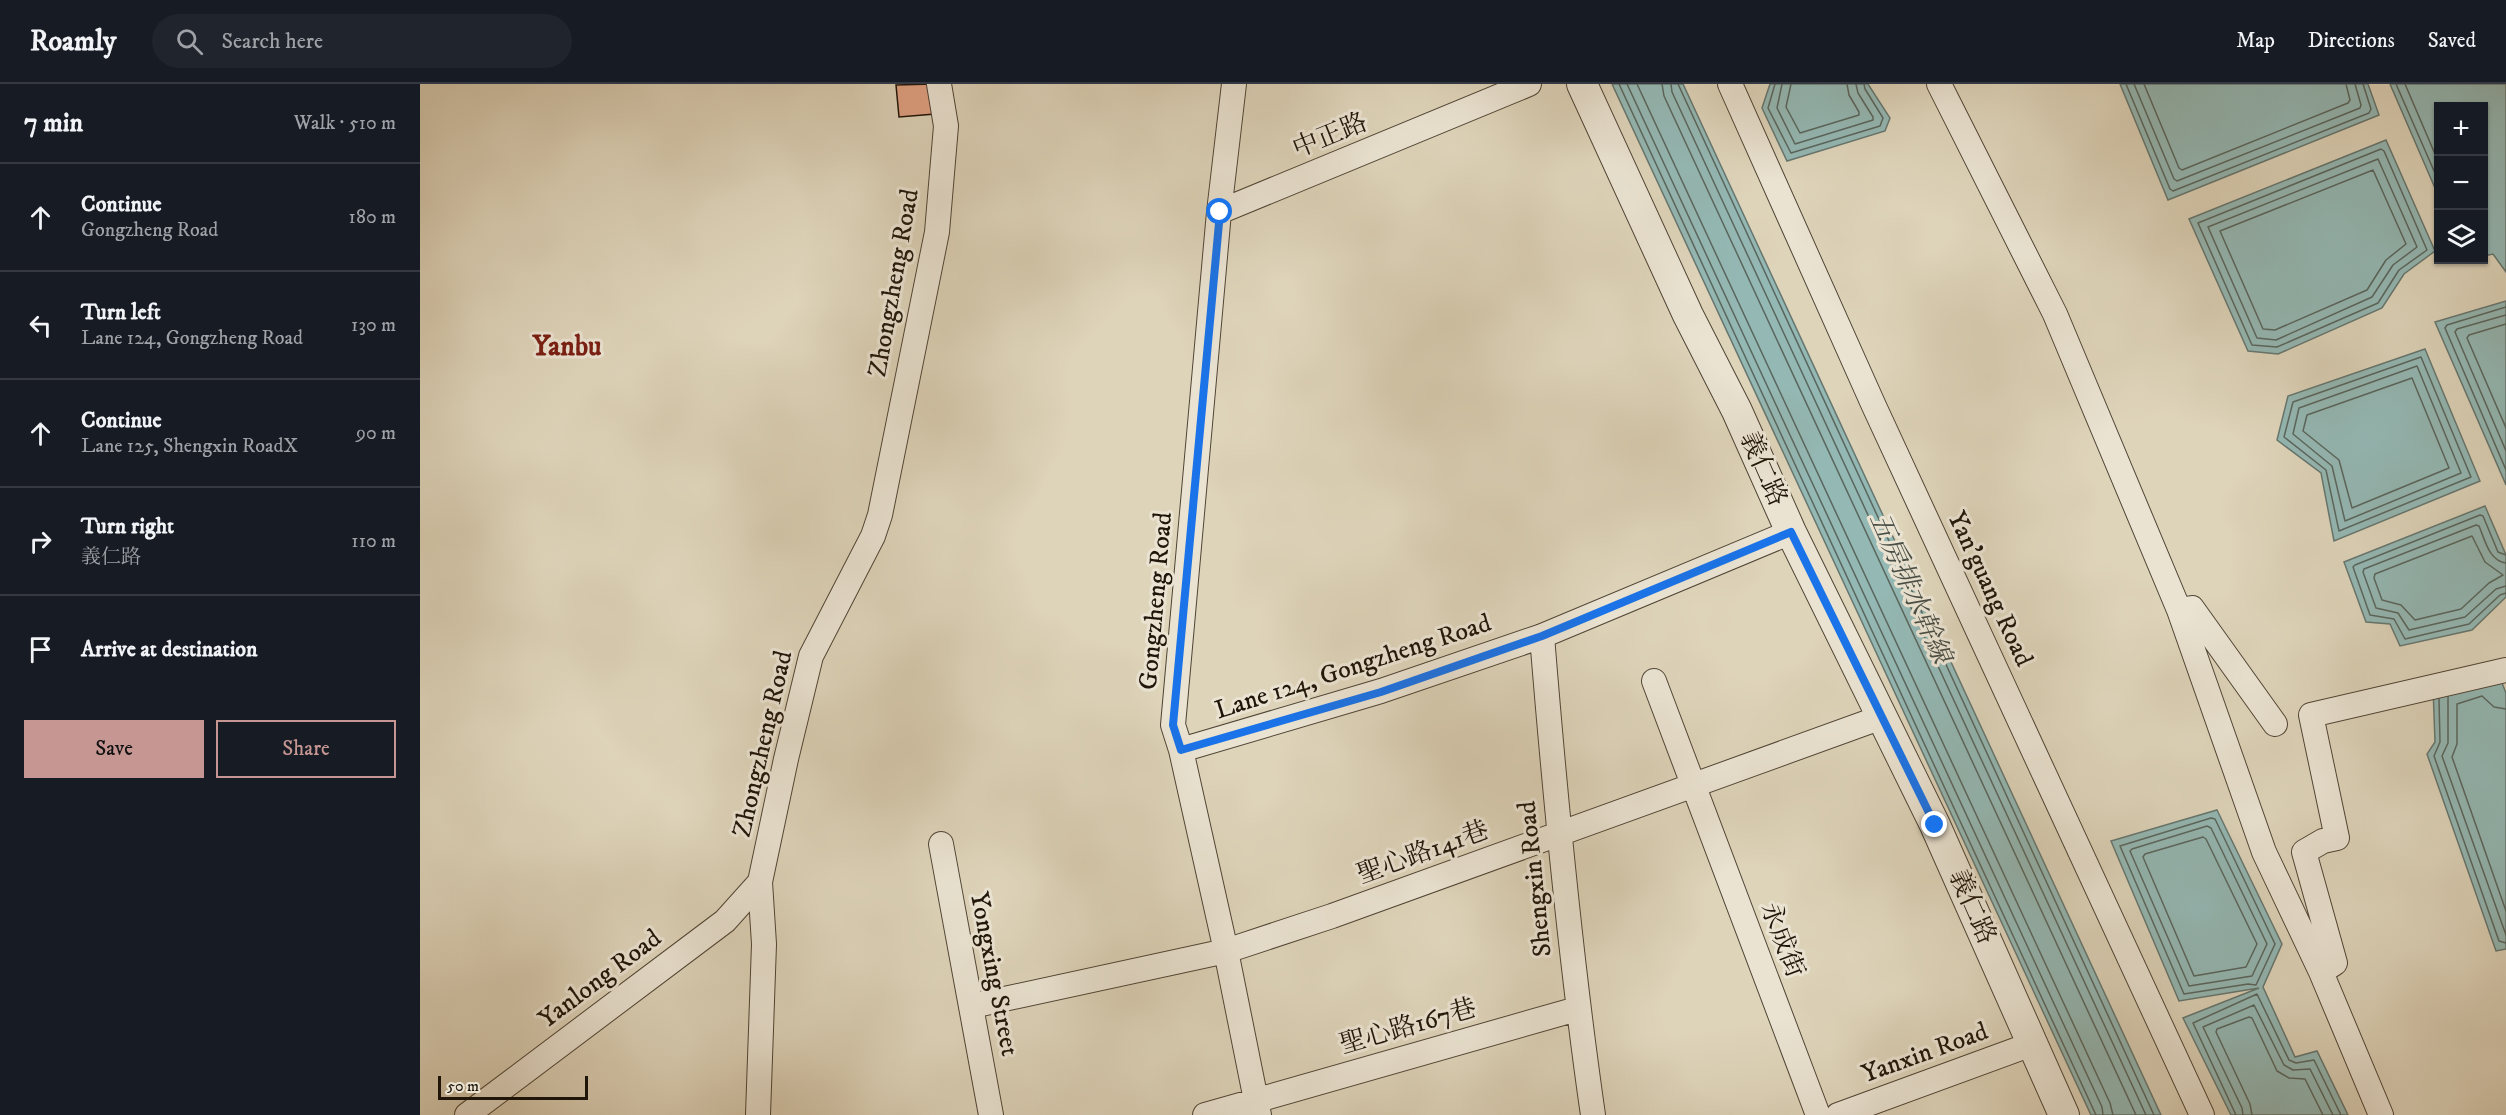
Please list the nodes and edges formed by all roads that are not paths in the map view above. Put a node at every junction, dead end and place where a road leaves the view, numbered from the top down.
1 (939, 84) edge
2 (1234, 84) edge
3 (1529, 84) edge
4 (1582, 84) edge
5 (1730, 84) edge
6 (1939, 84) edge
7 (1220, 212) junction
8 (1791, 532) junction
9 (2178, 610) junction
10 (1542, 636) junction
11 (2506, 670) edge
12 (1654, 681) dead end
13 (1882, 717) junction
14 (2275, 724) dead end
15 (1181, 750) junction
16 (1692, 785) junction
17 (1558, 835) junction
18 (941, 844) dead end
19 (760, 882) junction
20 (1226, 951) junction
21 (2321, 972) junction
22 (972, 1006) junction
23 (1578, 1009) junction
24 (2032, 1044) junction
25 (1257, 1108) edge
26 (467, 1115) edge
27 (758, 1115) edge
28 (991, 1115) edge
29 (1205, 1115) edge
30 (1593, 1115) edge
31 (1818, 1115) edge
32 (1838, 1115) edge
33 (2064, 1115) edge
34 (2202, 1115) edge
35 (2381, 1115) edge

1 - 19 street, Zhongzheng Road
2 - 7 street, Gongzheng Road
3 - 7 street, 中正路
4 - 8 street, 義仁路
5 - 34 street, Yan'guang Road
6 - 9 street
7 - 15 street, Gongzheng Road
8 - 10 street, Lane 124, Gongzheng Road
8 - 13 street, 義仁路
9 - 14 street
9 - 21 street
10 - 15 street, Lane 124, Gongzheng Road
10 - 17 street, Shengxin Road
11 - 21 street
12 - 16 street, 永成街
13 - 16 street, 聖心路141巷
13 - 24 street, 義仁路
15 - 20 street, Gongzheng Road
16 - 17 street, 聖心路141巷
16 - 31 street, 永成街
17 - 20 street, 聖心路141巷
17 - 23 street, Shengxin Road
18 - 22 street, Yongxing Street
19 - 26 street, Yanlong Road
19 - 27 street, Zhongzheng Road
20 - 22 street, 聖心路141巷
20 - 25 street, Gongzheng Road
21 - 35 street
22 - 28 street, Yongxing Street
23 - 25 street, 聖心路167巷
23 - 30 street, Shengxin Road
24 - 32 street, Yanxin Road
24 - 33 street, 義仁路
25 - 29 street, 聖心路167巷

